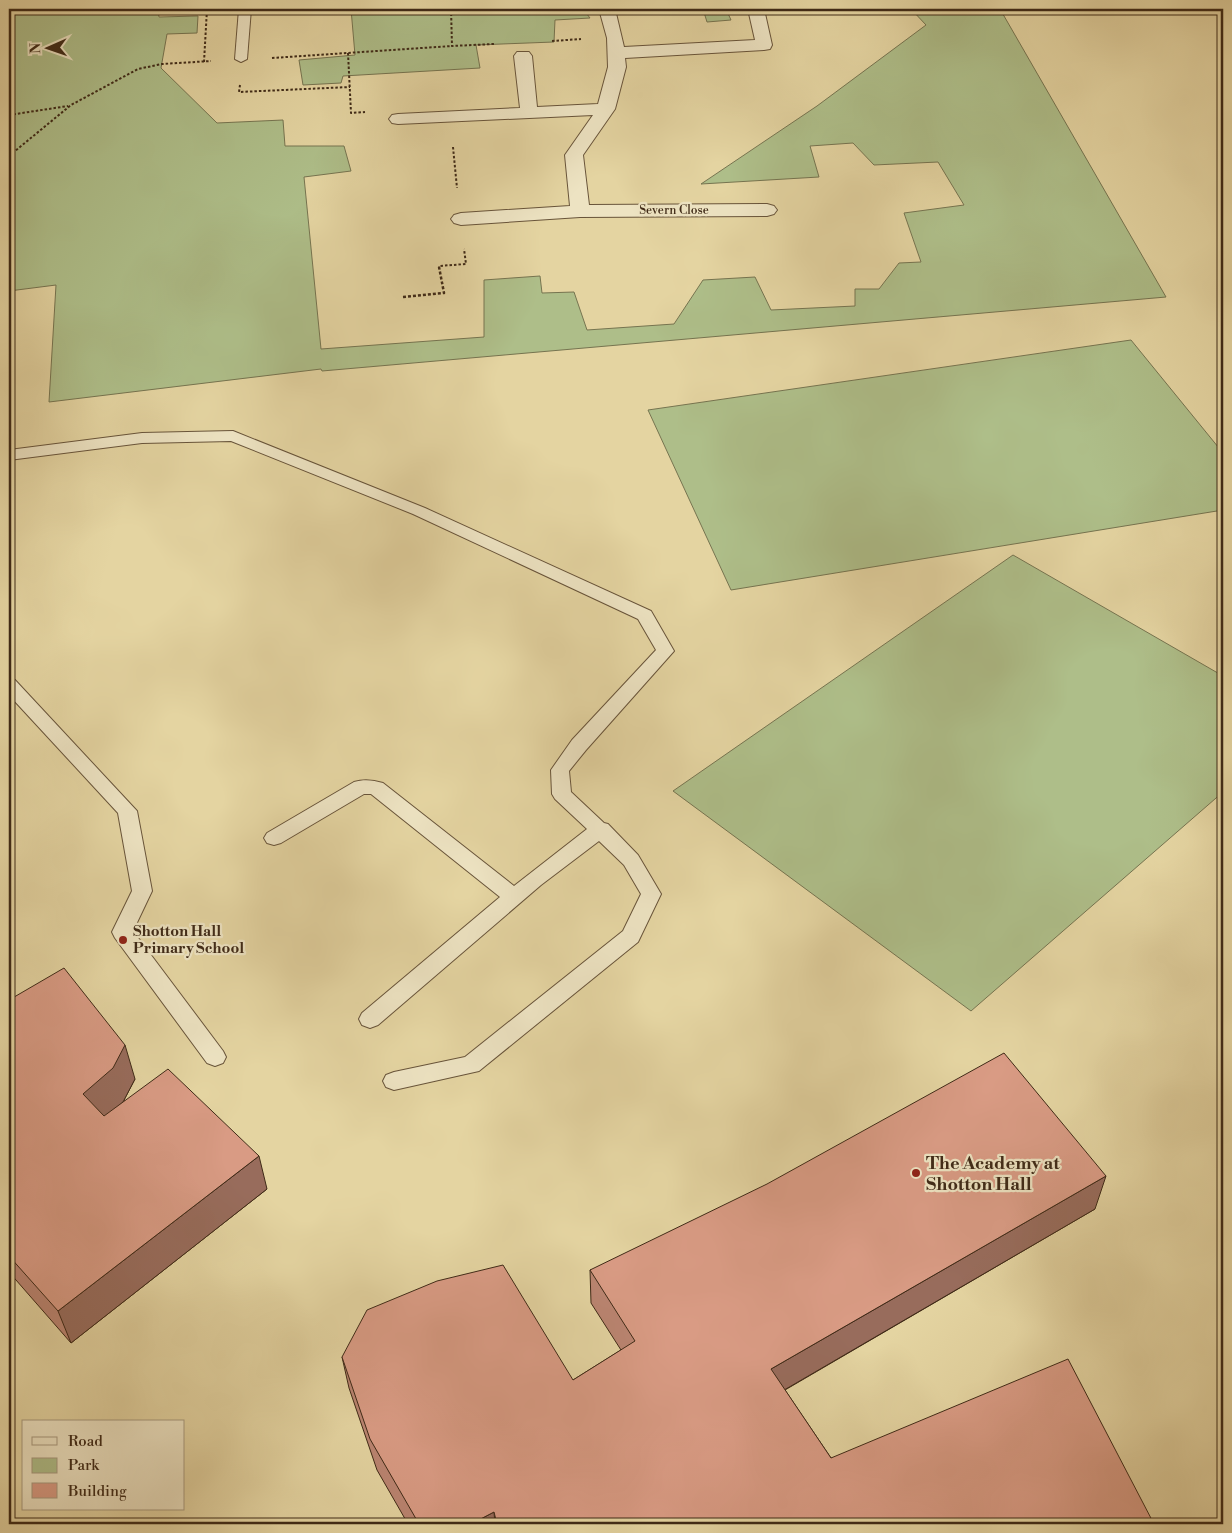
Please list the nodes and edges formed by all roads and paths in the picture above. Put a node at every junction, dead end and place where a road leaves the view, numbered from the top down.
1 (207, 9) edge
2 (245, 9) edge
3 (608, 9) edge
4 (756, 9) edge
5 (348, 53) dead end
6 (616, 53) junction
7 (523, 56) dead end
8 (241, 60) joint
9 (204, 62) dead end
10 (350, 87) junction
11 (72, 105) dead end
12 (606, 109) junction
13 (529, 113) junction
14 (9, 115) edge
15 (398, 119) joint
16 (767, 210) dead end
17 (580, 211) junction
18 (461, 219) dead end
19 (9, 456) edge
20 (9, 684) edge
21 (600, 829) junction
22 (274, 838) dead end
23 (514, 897) junction
24 (370, 1019) dead end
25 (215, 1057) dead end
26 (394, 1081) dead end

1 - 9 path
2 - 8 lane
3 - 6 street
4 - 6 street
5 - 10 path
6 - 12 street
7 - 13 street
8 - 10 path
10 - 15 path
11 - 14 path
12 - 13 street
12 - 17 street
13 - 15 street
16 - 17 street, Severn Close
17 - 18 street, Severn Close
19 - 21 lane
20 - 25 lane
21 - 23 lane
21 - 26 lane
22 - 23 lane
23 - 24 lane

